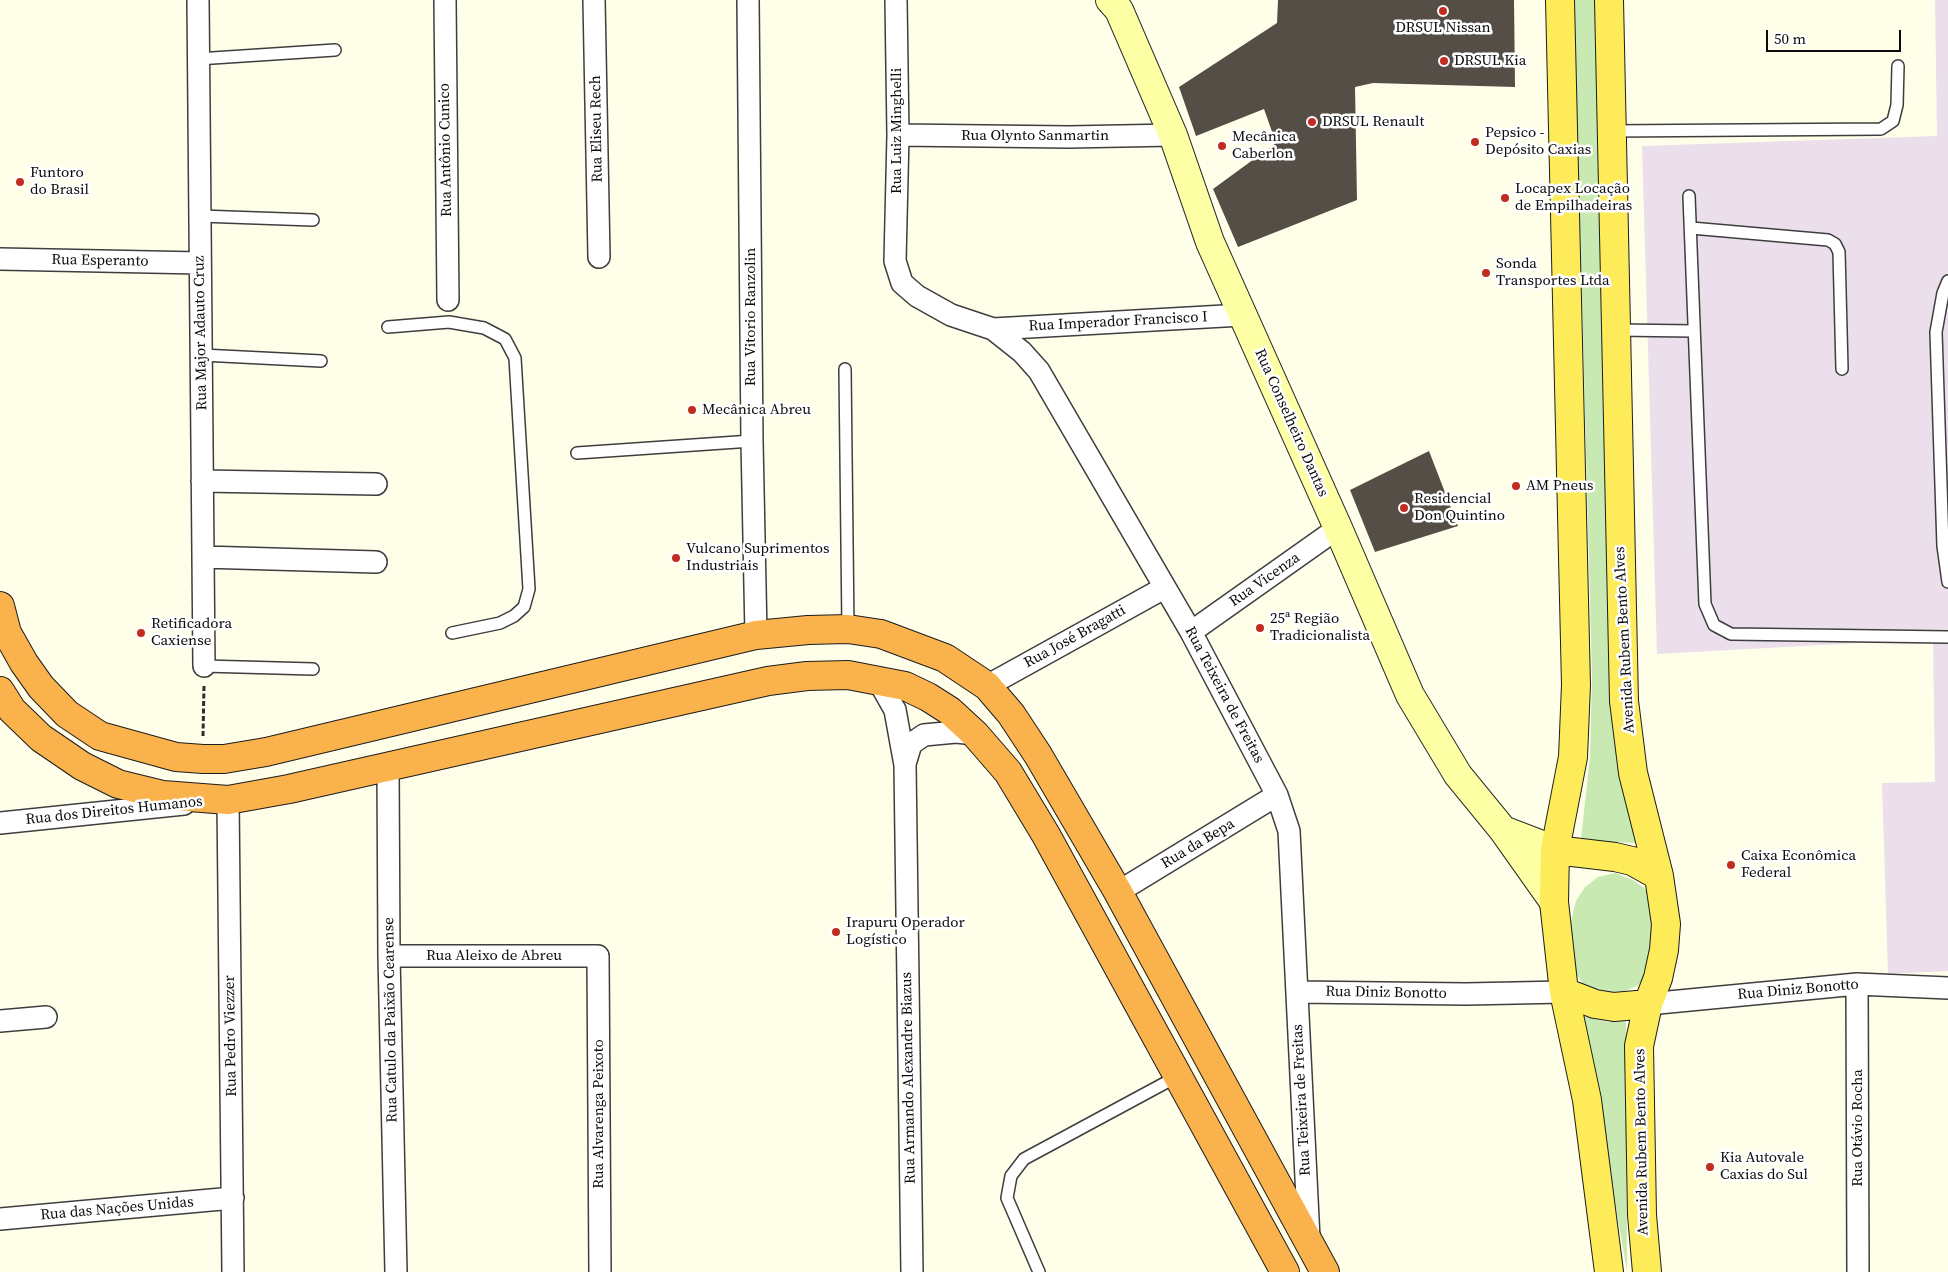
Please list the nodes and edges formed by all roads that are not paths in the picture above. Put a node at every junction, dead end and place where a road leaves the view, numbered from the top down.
1 (198, 0) edge
2 (445, 0) edge
3 (594, 0) edge
4 (748, 0) edge
5 (896, 0) edge
6 (1110, 0) edge
7 (1560, 0) edge
8 (1609, 0) edge
9 (335, 50) dead end
10 (197, 59) junction
11 (1898, 66) dead end
12 (1611, 131) junction
13 (898, 135) junction
14 (1173, 135) junction
15 (1689, 196) dead end
16 (200, 216) junction
17 (313, 220) dead end
18 (1691, 228) junction
19 (599, 257) dead end
20 (0, 259) edge
21 (895, 262) joint
22 (200, 263) junction
23 (1948, 281) edge
24 (448, 300) joint
25 (1242, 315) junction
26 (449, 322) junction
27 (388, 327) dead end
28 (993, 329) junction
29 (1615, 330) junction
30 (1694, 331) junction
31 (202, 355) junction
32 (321, 360) dead end
33 (845, 369) dead end
34 (1842, 369) dead end
35 (752, 441) junction
36 (577, 453) dead end
37 (202, 481) junction
38 (376, 484) dead end
39 (1338, 528) junction
40 (203, 557) junction
41 (376, 562) dead end
42 (1948, 582) edge
43 (1164, 588) junction
44 (0, 606) edge
45 (848, 629) junction
46 (452, 632) dead end
47 (1191, 632) junction
48 (756, 635) junction
49 (1948, 637) edge
50 (204, 666) joint
51 (313, 669) dead end
52 (878, 680) junction
53 (986, 686) junction
54 (0, 691) edge
55 (975, 734) junction
56 (904, 765) junction
57 (388, 767) junction
58 (1278, 795) junction
59 (228, 800) junction
60 (0, 823) edge
61 (1503, 830) junction
62 (1550, 840) junction
63 (1659, 876) junction
64 (1118, 892) junction
65 (1554, 902) junction
66 (389, 956) junction
67 (598, 956) joint
68 (1857, 984) junction
69 (1948, 988) edge
70 (1297, 992) junction
71 (1564, 992) junction
72 (1648, 1004) junction
73 (46, 1017) dead end
74 (0, 1021) edge
75 (1178, 1076) junction
76 (233, 1198) junction
77 (0, 1219) edge
78 (1309, 1241) junction
79 (233, 1272) edge
80 (396, 1272) edge
81 (600, 1272) edge
82 (912, 1272) edge
83 (1039, 1272) edge
84 (1285, 1272) edge
85 (1325, 1272) edge
86 (1609, 1272) edge
87 (1647, 1272) edge
88 (1858, 1272) edge

1 - 10 street, Rua Major Adauto Cruz
2 - 24 street, Rua Antônio Cunico
3 - 19 street, Rua Eliseu Rech
4 - 35 street, Rua Vitorio Ranzolin
5 - 13 street, Rua Luiz Minghelli
6 - 14 street, Rua Conselheiro Dantas
7 - 62 main road
8 - 12 main road, Avenida Rubem Bento Alves
9 - 10 lane
10 - 16 street, Rua Major Adauto Cruz
11 - 12 lane
12 - 29 main road, Avenida Rubem Bento Alves
13 - 14 street, Rua Olynto Sanmartin
13 - 21 street, Rua Luiz Minghelli
14 - 25 street, Rua Conselheiro Dantas
15 - 18 lane
16 - 17 lane
16 - 22 street, Rua Major Adauto Cruz
18 - 30 lane
18 - 34 lane
20 - 22 street, Rua Esperanto
21 - 28 street, Rua Teixeira de Freitas
22 - 31 street, Rua Major Adauto Cruz
23 - 42 lane
24 - 26 lane
25 - 28 street, Rua Imperador Francisco I
25 - 39 street, Rua Conselheiro Dantas
26 - 27 lane
26 - 46 lane
28 - 43 street, Rua Teixeira de Freitas
29 - 30 lane
29 - 63 main road, Avenida Rubem Bento Alves
30 - 49 lane
31 - 32 lane
31 - 37 street, Rua Major Adauto Cruz
33 - 45 lane
35 - 36 lane
35 - 48 street, Rua Vitorio Ranzolin
37 - 38 street
37 - 40 street, Rua Major Adauto Cruz
39 - 47 street, Rua Vicenza
39 - 61 street, Rua Conselheiro Dantas
40 - 41 street
40 - 50 street, Rua Major Adauto Cruz
43 - 47 street, Rua Teixeira de Freitas
43 - 53 street, Rua José Bragatti
44 - 48 highway
45 - 48 highway
45 - 53 highway
47 - 58 street, Rua Teixeira de Freitas
50 - 51 lane
52 - 55 highway
52 - 56 street, Rua Armando Alexandre Biazus
52 - 57 highway
53 - 64 highway
54 - 59 highway
55 - 56 street, Rua Armando Alexandre Biazus
55 - 75 highway
56 - 82 street, Rua Armando Alexandre Biazus
57 - 59 highway
57 - 66 street, Rua Catulo da Paixão Cearense
58 - 64 street, Rua da Bepa
58 - 70 street, Rua Teixeira de Freitas
59 - 60 street, Rua dos Direitos Humanos
59 - 76 street, Rua Pedro Viezzer
61 - 62 street
61 - 65 street, Rua Conselheiro Dantas
62 - 63 main road
62 - 65 main road
63 - 72 main road, Avenida Rubem Bento Alves
64 - 78 highway
65 - 71 main road
66 - 67 street, Rua Aleixo de Abreu
66 - 80 street, Rua Catulo da Paixão Cearense
67 - 81 street, Rua Alvarenga Peixoto
68 - 69 street, Rua Diniz Bonotto
68 - 72 street, Rua Diniz Bonotto
68 - 88 street, Rua Otávio Rocha
70 - 71 street, Rua Diniz Bonotto
70 - 78 street, Rua Teixeira de Freitas
71 - 72 main road
71 - 86 main road
72 - 87 main road, Avenida Rubem Bento Alves
73 - 74 street
75 - 83 lane
75 - 84 highway
76 - 77 street, Rua das Nações Unidas
76 - 79 street, Rua Pedro Viezzer
78 - 85 highway

